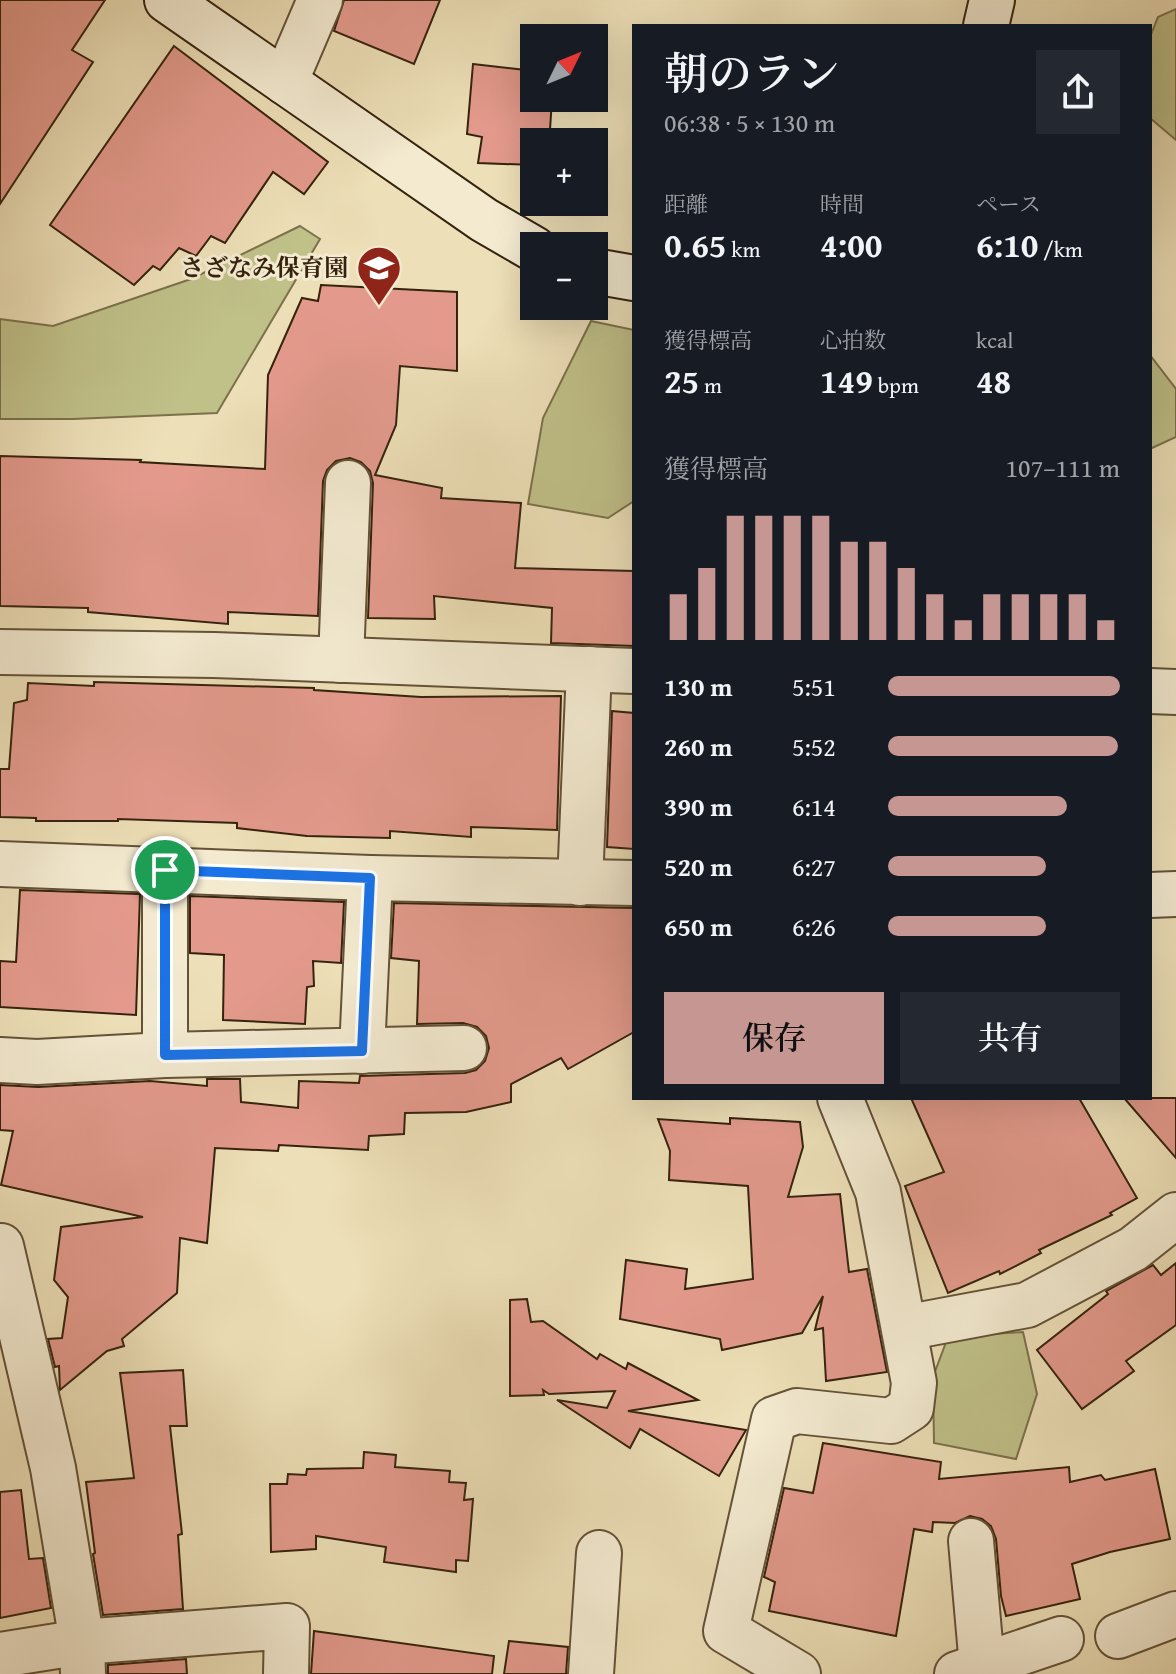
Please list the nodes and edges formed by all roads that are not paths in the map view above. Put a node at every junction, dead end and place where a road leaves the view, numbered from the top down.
1 (167, 0) edge
2 (320, 0) edge
3 (992, 0) edge
4 (986, 24) edge
5 (285, 82) junction
6 (520, 241) edge
7 (608, 273) edge
8 (632, 278) edge
9 (348, 483) dead end
10 (0, 652) edge
11 (341, 660) junction
12 (589, 669) junction
13 (632, 671) edge
14 (1152, 691) edge
15 (1176, 692) edge
16 (0, 864) edge
17 (165, 870) junction
18 (370, 878) junction
19 (580, 883) junction
20 (632, 883) edge
21 (1176, 894) edge
22 (1152, 895) edge
23 (464, 1048) dead end
24 (362, 1051) junction
25 (165, 1055) junction
26 (0, 1060) edge
27 (841, 1100) edge
28 (1176, 1215) edge
29 (1, 1246) edge
30 (904, 1328) junction
31 (971, 1541) dead end
32 (599, 1553) dead end
33 (1176, 1614) edge
34 (1118, 1636) dead end
35 (1061, 1639) dead end
36 (0, 1655) edge
37 (82, 1658) edge
38 (969, 1670) edge
39 (286, 1674) edge
40 (591, 1674) edge
41 (798, 1674) edge

1 - 5 street
2 - 5 street
3 - 4 street
5 - 6 street
7 - 8 street
9 - 11 street
10 - 11 street
11 - 12 street
12 - 13 street
12 - 19 street
14 - 15 street
16 - 17 street
17 - 18 street
17 - 25 street
18 - 19 street
18 - 24 street
19 - 20 street
21 - 22 street
23 - 24 street
24 - 25 street
25 - 26 street
27 - 30 street
28 - 30 street
29 - 37 street
30 - 41 street
31 - 38 street
32 - 40 street
33 - 34 street
35 - 38 street
36 - 37 street
37 - 39 street

